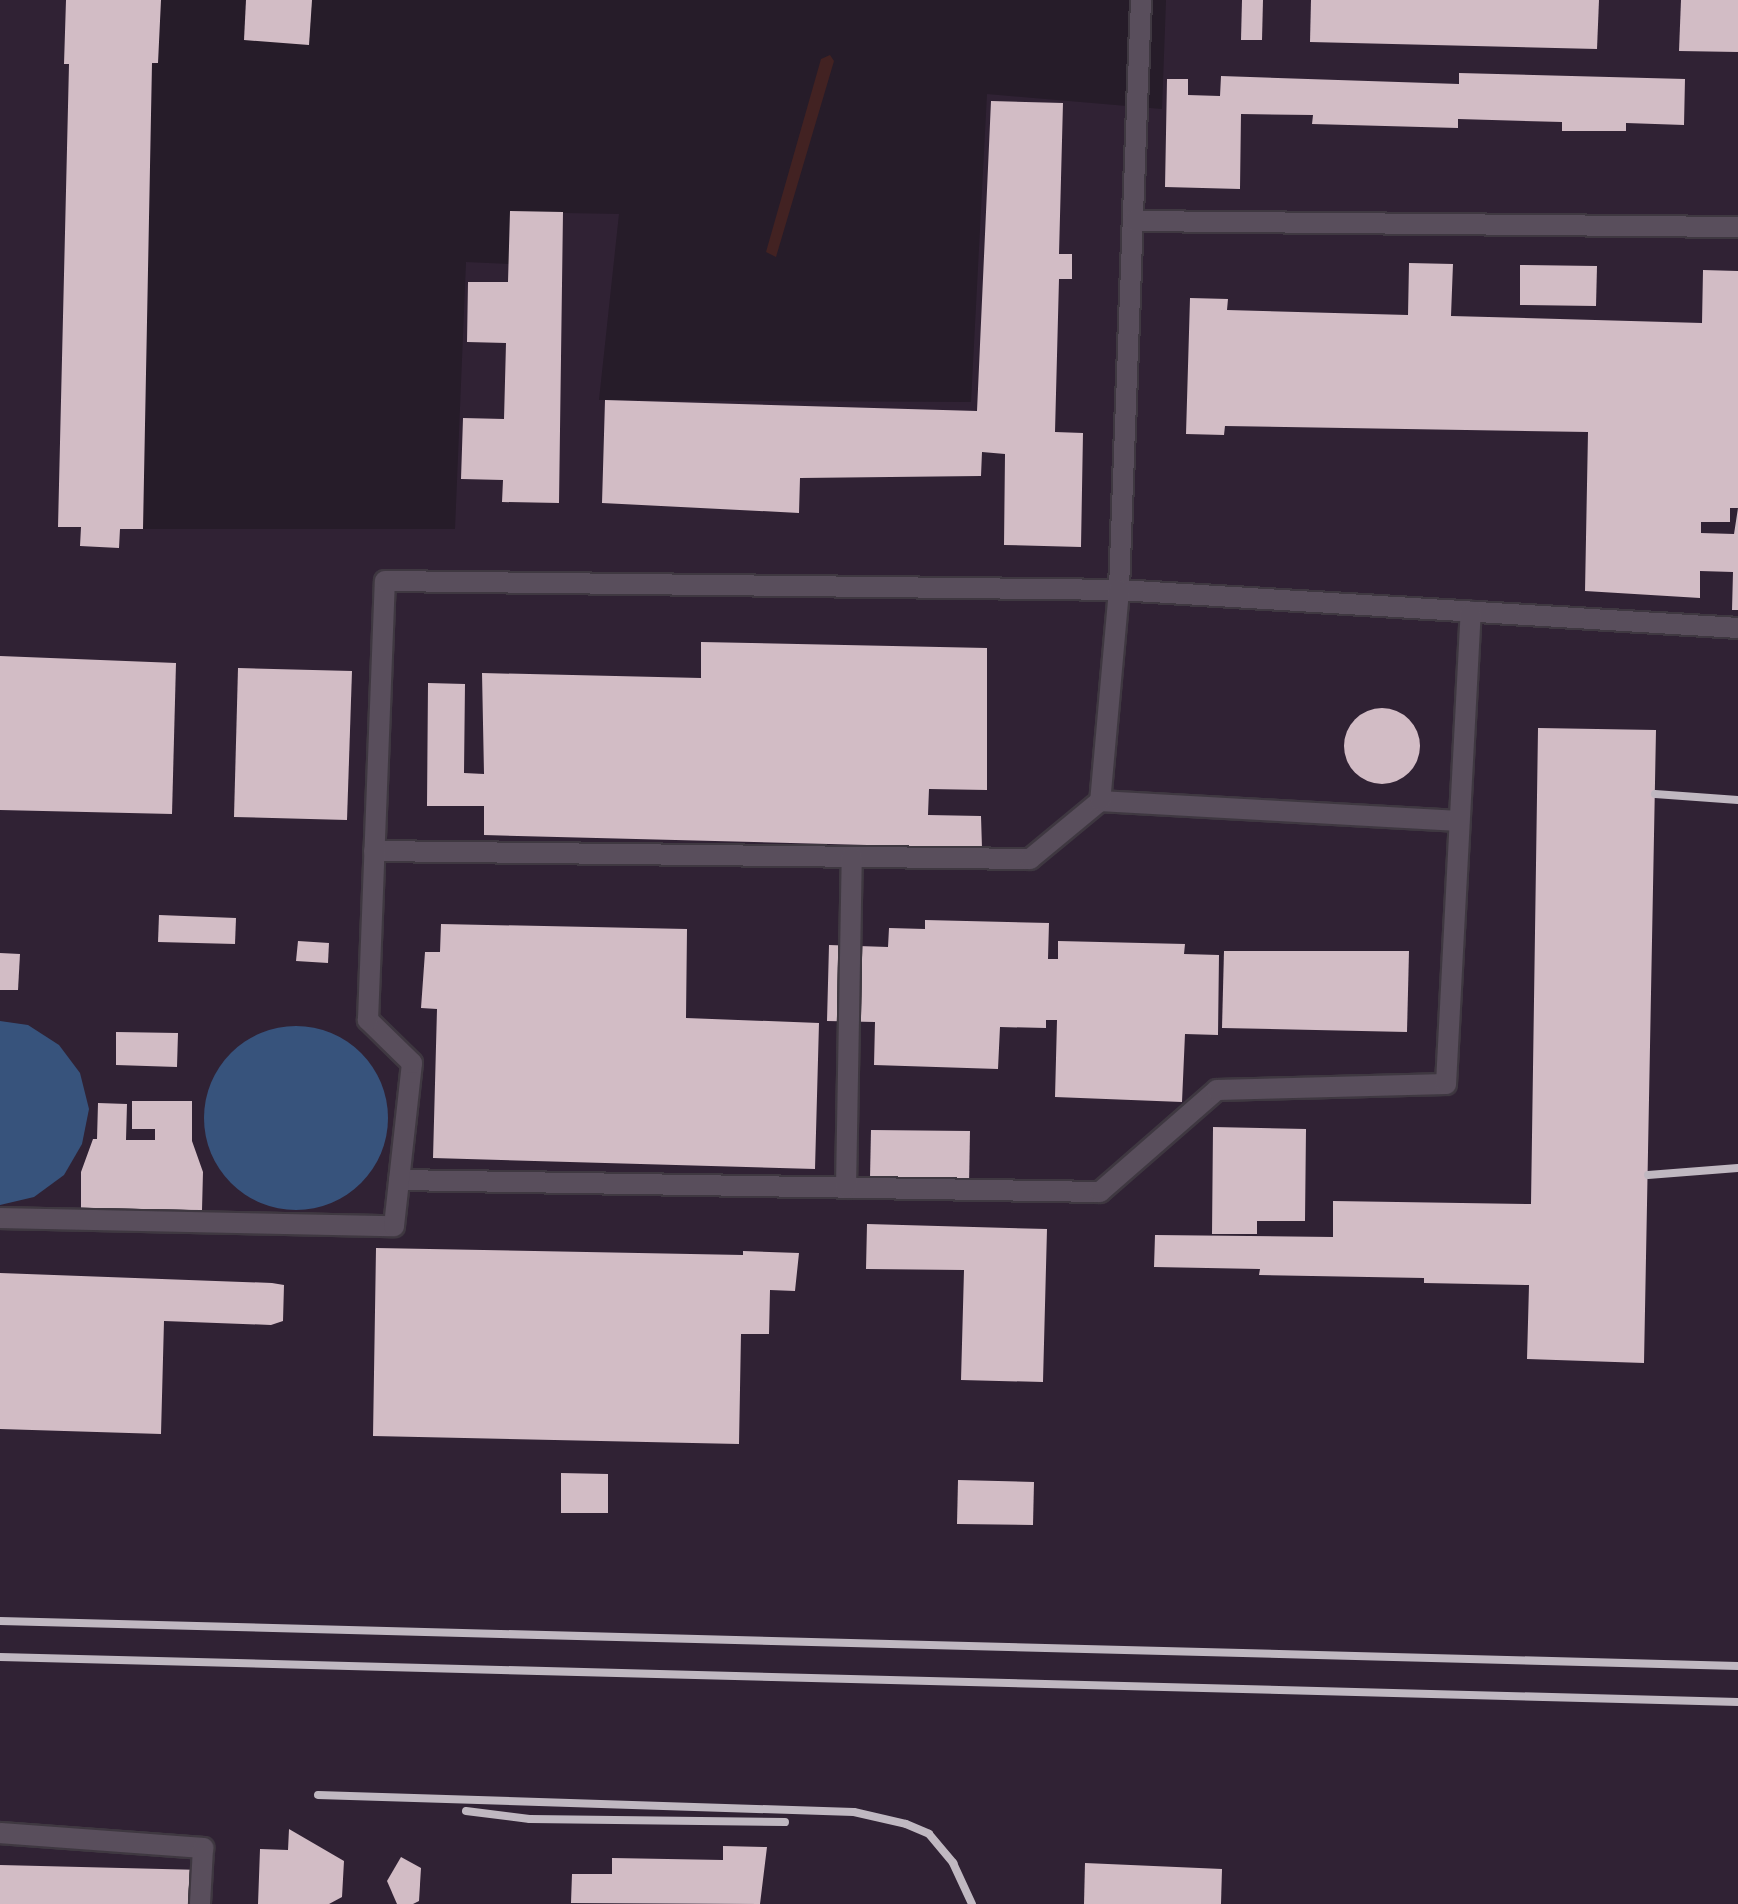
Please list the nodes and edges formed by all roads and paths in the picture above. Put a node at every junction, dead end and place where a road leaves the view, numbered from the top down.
1 (1141, 0) edge
2 (1133, 221) junction
3 (1738, 227) edge
4 (1119, 590) junction
5 (1470, 612) junction
6 (1738, 628) edge
7 (1100, 800) junction
8 (1458, 822) junction
9 (374, 851) junction
10 (852, 857) junction
11 (399, 1180) junction
12 (846, 1188) junction
13 (0, 1218) edge
14 (0, 1833) edge
15 (200, 1904) edge

1 - 2 lane
2 - 3 lane
2 - 4 lane
4 - 5 lane
4 - 7 lane
4 - 9 lane
5 - 6 lane
5 - 8 lane
7 - 8 lane
7 - 10 lane
8 - 12 lane
9 - 10 lane
9 - 11 lane
10 - 12 lane
11 - 12 lane
11 - 13 lane
14 - 15 lane

